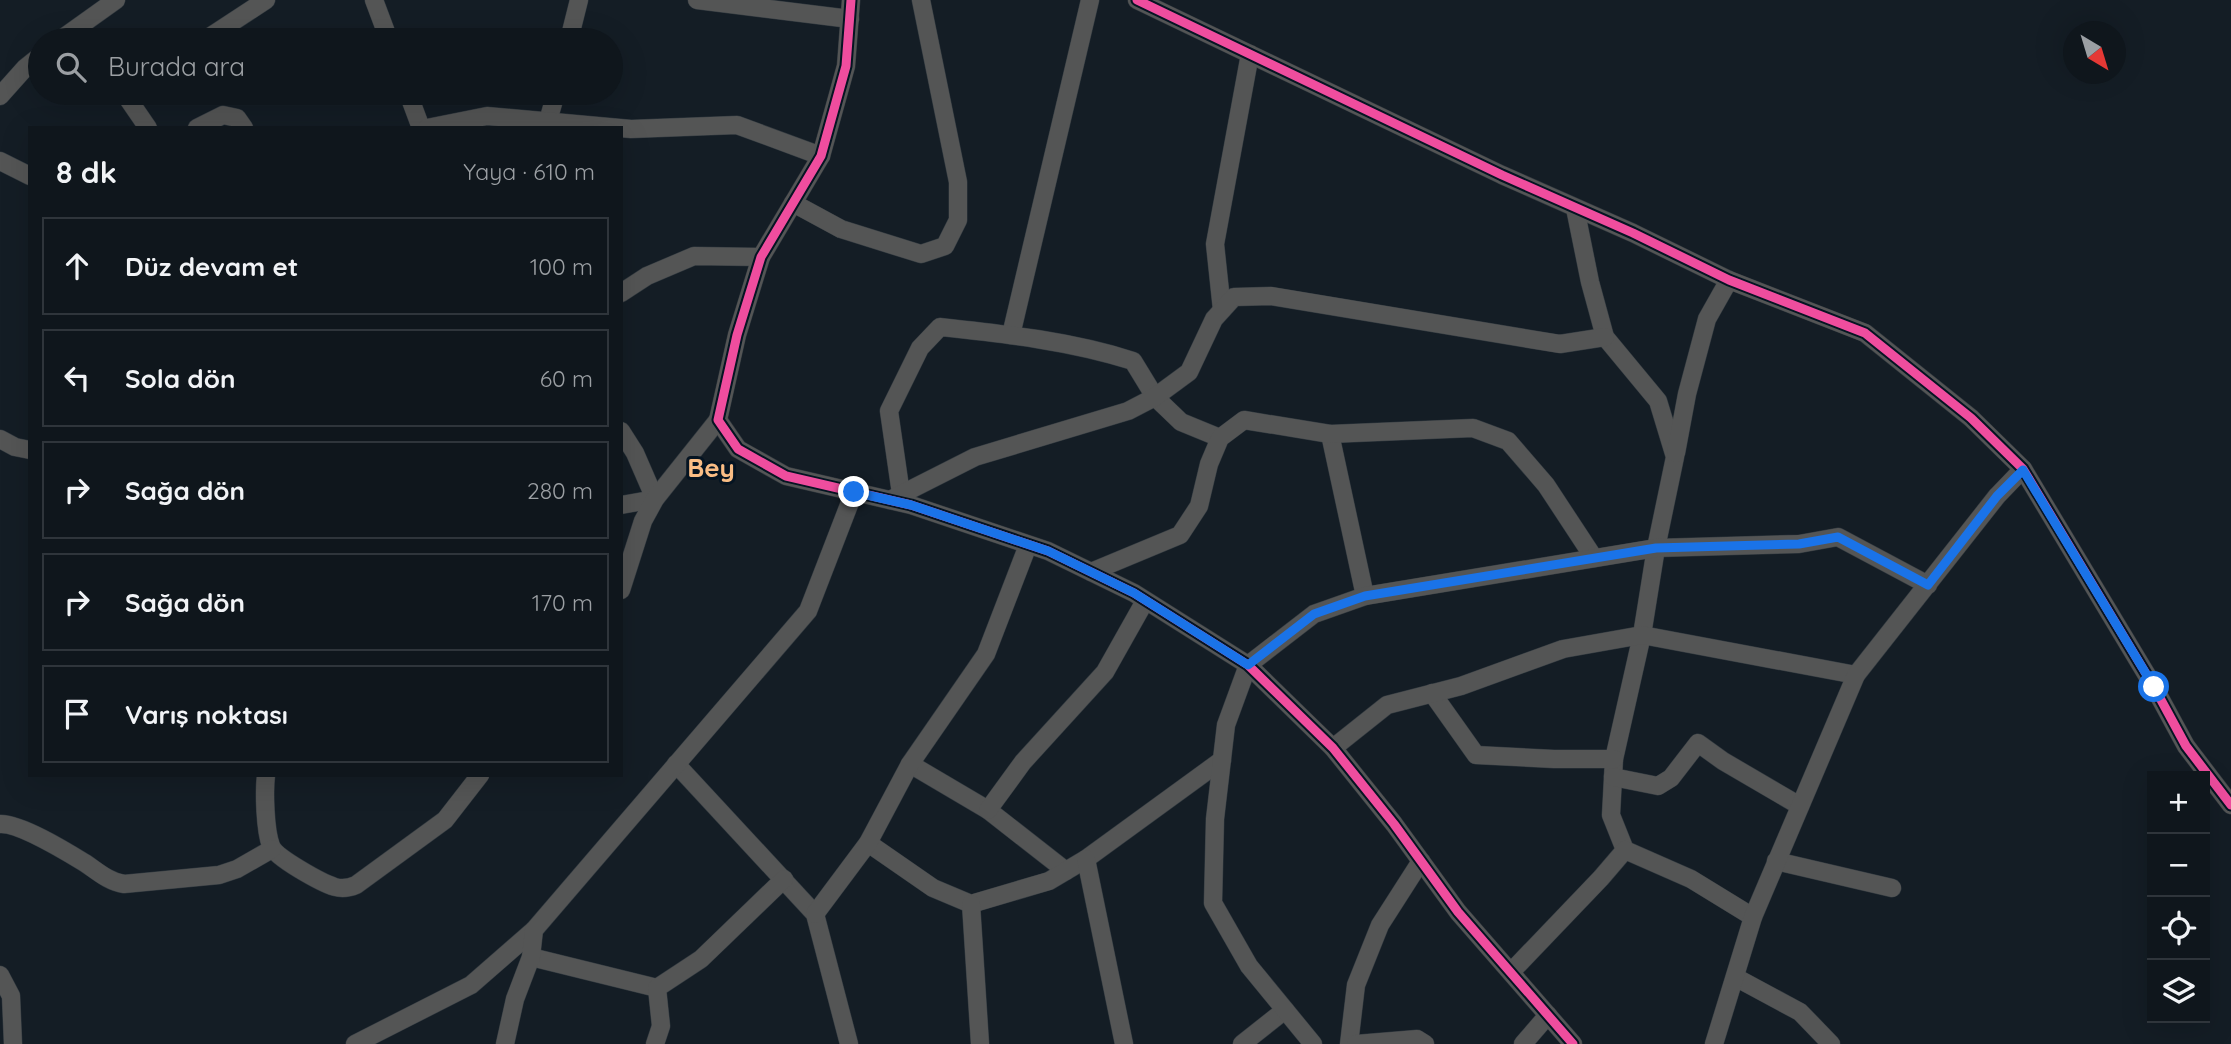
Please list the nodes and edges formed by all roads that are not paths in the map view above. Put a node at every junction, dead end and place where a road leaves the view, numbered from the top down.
1 (116, 0) edge
2 (266, 0) edge
3 (373, 0) edge
4 (579, 0) edge
5 (697, 0) edge
6 (851, 0) edge
7 (921, 0) edge
8 (1090, 0) edge
9 (1137, 0) edge
10 (850, 19) junction
11 (86, 28) edge
12 (223, 28) edge
13 (384, 28) edge
14 (572, 28) edge
15 (1250, 54) junction
16 (28, 66) edge
17 (3, 87) edge
18 (133, 105) edge
19 (412, 105) edge
20 (553, 105) edge
21 (548, 121) junction
22 (147, 126) edge
23 (201, 126) edge
24 (243, 126) edge
25 (420, 126) edge
26 (437, 126) edge
27 (600, 126) edge
28 (623, 128) edge
29 (821, 156) junction
30 (0, 161) edge
31 (28, 175) edge
32 (793, 203) junction
33 (1575, 208) junction
34 (761, 257) junction
35 (1729, 280) junction
36 (623, 292) edge
37 (1222, 310) junction
38 (1011, 335) junction
39 (1605, 337) junction
40 (1155, 397) junction
41 (718, 420) junction
42 (623, 434) edge
43 (1330, 435) junction
44 (1220, 438) junction
45 (0, 439) edge
46 (28, 450) edge
47 (1675, 457) junction
48 (2023, 470) junction
49 (854, 492) junction
50 (895, 497) junction
51 (655, 499) junction
52 (623, 505) edge
53 (1028, 545) junction
54 (1656, 548) junction
55 (1594, 558) junction
56 (1091, 572) junction
57 (623, 584) edge
58 (1928, 585) junction
59 (1365, 596) junction
60 (1144, 601) junction
61 (1642, 635) junction
62 (1248, 665) junction
63 (1856, 675) junction
64 (1432, 693) junction
65 (1333, 748) junction
66 (1222, 760) junction
67 (676, 764) junction
68 (910, 764) junction
69 (1613, 768) junction
70 (266, 777) edge
71 (479, 777) edge
72 (2231, 805) edge
73 (1800, 806) junction
74 (988, 810) junction
75 (0, 824) edge
76 (868, 843) junction
77 (272, 849) junction
78 (1625, 850) junction
79 (1086, 859) junction
80 (1421, 861) junction
81 (1776, 861) junction
82 (1066, 871) junction
83 (784, 879) junction
84 (1892, 888) dead end
85 (971, 904) junction
86 (815, 915) junction
87 (1753, 917) junction
88 (534, 930) junction
89 (531, 957) junction
90 (1511, 972) junction
91 (0, 975) edge
92 (1735, 977) junction
93 (657, 988) junction
94 (1286, 1010) junction
95 (1548, 1015) junction
96 (13, 1044) edge
97 (355, 1044) edge
98 (505, 1044) edge
99 (655, 1044) edge
100 (849, 1044) edge
101 (980, 1044) edge
102 (1124, 1044) edge
103 (1242, 1044) edge
104 (1313, 1044) edge
105 (1349, 1044) edge
106 (1356, 1044) edge
107 (1425, 1044) edge
108 (1523, 1044) edge
109 (1573, 1044) edge
110 (1714, 1044) edge
111 (1831, 1044) edge

1 - 11 street
2 - 12 street
3 - 13 street
4 - 14 street
5 - 10 street
6 - 10 street
7 - 32 street
8 - 38 street
9 - 15 street
10 - 29 street
15 - 33 street
15 - 37 street
16 - 17 street
18 - 22 street
19 - 25 street
20 - 21 street
21 - 26 street
21 - 27 street
23 - 24 street
28 - 29 street
29 - 32 street
30 - 31 street
32 - 34 street
33 - 35 street
33 - 39 street
34 - 36 street
34 - 41 street
35 - 47 street
35 - 48 street
37 - 39 street
37 - 40 street
38 - 40 street
38 - 50 street
39 - 47 street
40 - 44 street
40 - 50 street
41 - 49 street
41 - 51 street
42 - 51 street
43 - 44 street
43 - 55 street
43 - 59 street
44 - 56 street
45 - 46 street
47 - 54 street
48 - 58 street
48 - 72 street
49 - 50 street
49 - 67 street
50 - 53 street
51 - 52 street
51 - 57 street
53 - 56 street
53 - 68 street
54 - 55 street
54 - 58 street
54 - 61 street
55 - 59 street
56 - 60 street
58 - 63 street
59 - 62 street
60 - 62 street
60 - 74 street
61 - 63 street
61 - 64 street
61 - 69 street
62 - 65 street
62 - 66 street
63 - 73 street
64 - 65 street
64 - 69 street
65 - 80 street
66 - 79 street
66 - 94 street
67 - 83 street
67 - 88 street
68 - 74 street
68 - 76 street
69 - 73 street
69 - 78 street
70 - 77 street
71 - 77 street
73 - 81 street
74 - 82 street
75 - 77 street
76 - 85 street
76 - 86 street
78 - 87 street
78 - 90 street
79 - 82 street
79 - 102 street
80 - 90 street
80 - 105 street
81 - 84 street
81 - 87 street
82 - 85 street
83 - 86 street
83 - 93 street
85 - 101 street
86 - 100 street
87 - 92 street
88 - 89 street
88 - 97 street
89 - 93 street
89 - 98 street
90 - 95 street
91 - 96 street
92 - 110 street
92 - 111 street
93 - 99 street
94 - 103 street
94 - 104 street
95 - 108 street
95 - 109 street
106 - 107 street

